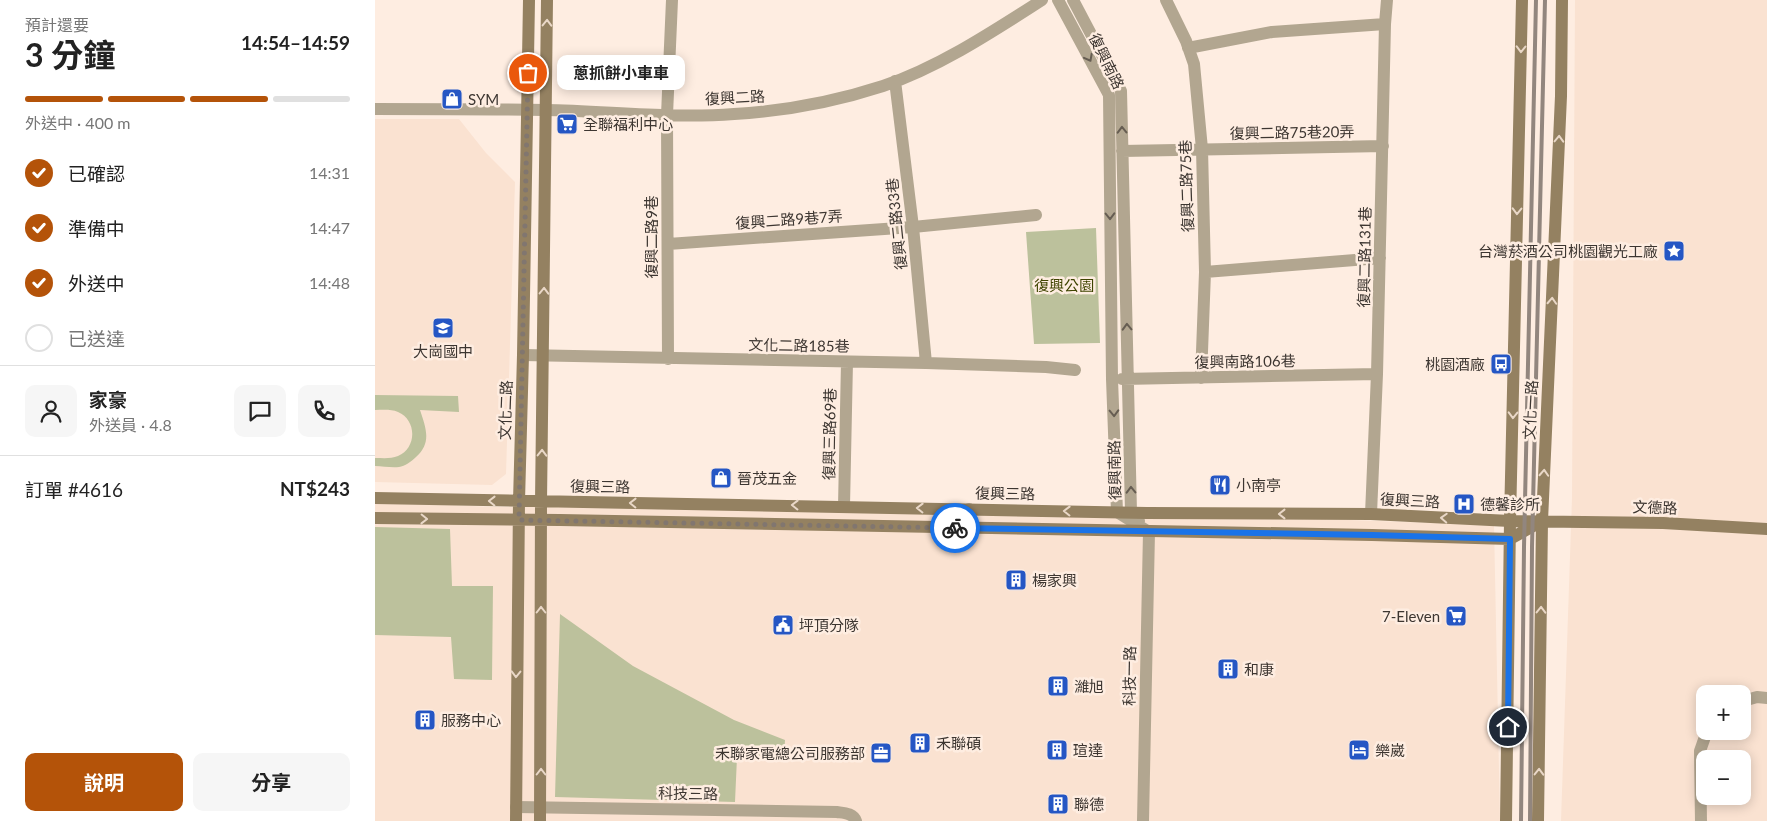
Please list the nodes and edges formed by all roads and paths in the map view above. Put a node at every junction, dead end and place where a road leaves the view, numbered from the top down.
1 (529, 0) edge
2 (547, 0) edge
3 (672, 0) edge
4 (1042, 0) edge
5 (1058, 0) edge
6 (1073, 0) edge
7 (1166, 0) edge
8 (1387, 0) edge
9 (1522, 0) edge
10 (1562, 0) edge
11 (1385, 24) junction
12 (1087, 26) junction
13 (1075, 32) junction
14 (1188, 48) junction
15 (895, 81) junction
16 (375, 109) edge
17 (528, 110) junction
18 (546, 110) junction
19 (667, 115) junction
20 (1383, 146) junction
21 (1202, 150) junction
22 (1123, 151) junction
23 (1036, 215) dead end
24 (913, 227) junction
25 (668, 244) junction
26 (1380, 258) junction
27 (1205, 272) junction
28 (523, 355) junction
29 (543, 356) junction
30 (667, 359) junction
31 (847, 362) junction
32 (926, 363) junction
33 (1075, 370) dead end
34 (1377, 374) junction
35 (1201, 378) junction
36 (1112, 379) junction
37 (1129, 379) junction
38 (375, 498) edge
39 (519, 501) junction
40 (541, 502) junction
41 (844, 506) junction
42 (969, 509) junction
43 (1117, 512) junction
44 (1131, 512) junction
45 (1371, 514) junction
46 (375, 518) edge
47 (541, 519) junction
48 (519, 520) junction
49 (1511, 521) junction
50 (1542, 522) junction
51 (968, 528) junction
52 (1767, 529) edge
53 (1149, 532) junction
54 (1510, 539) junction
55 (1767, 698) edge
56 (1751, 699) edge
57 (1704, 740) edge
58 (516, 807) junction
59 (541, 807) junction
60 (516, 821) edge
61 (540, 821) edge
62 (856, 821) edge
63 (1143, 821) edge
64 (1506, 821) edge
65 (1538, 821) edge
66 (1701, 821) edge

1 - 17 street, 文化二路
18 -> 2 street
3 - 19 street, 復興二路9巷
4 - 15 street, 復興二路
5 - 13 street, 復興南路
6 - 12 street, 復興南路
7 - 14 street, 復興二路75巷
8 - 11 street, 復興二路131巷
9 -> 49 street, 文化一路
50 -> 10 street, 文化一路
11 - 14 street
11 - 20 street, 復興二路131巷
12 - 13 street
22 -> 12 street, 復興南路
13 -> 36 street, 復興南路
14 - 21 street, 復興二路75巷
15 - 19 street, 復興二路
15 - 24 street, 復興二路33巷
16 - 17 street, 復興二路
17 - 18 street, 復興二路
17 - 28 street, 文化二路
18 - 19 street, 復興二路
29 -> 18 street
19 - 25 street, 復興二路9巷
20 - 21 street, 復興二路75巷20弄
20 - 26 street, 復興二路131巷
21 - 22 street, 復興二路75巷20弄
21 - 27 street, 復興二路75巷
37 -> 22 street, 復興南路
23 - 24 street, 復興二路9巷7弄
24 - 25 street, 復興二路9巷7弄
24 - 32 street, 復興二路33巷
25 - 30 street, 復興二路9巷
26 - 27 street
26 - 34 street, 復興二路131巷
27 - 35 street, 復興二路75巷
28 - 29 street, 文化二路185巷
28 - 39 street, 文化二路
29 - 30 street, 文化二路185巷
40 -> 29 street
30 - 31 street, 文化二路185巷
31 - 32 street, 文化二路185巷
31 - 41 street, 復興三路69巷
32 - 33 street, 文化二路185巷
34 - 35 street, 復興南路106巷
34 - 45 street, 復興二路131巷
35 - 37 street, 復興南路106巷
36 - 37 street, 復興南路106巷
36 -> 43 street, 復興南路
44 -> 37 street, 復興南路
39 -> 38 street, 復興三路
39 - 40 street, 復興三路
39 - 48 street, 文化二路
41 -> 40 street, 復興三路
40 - 47 street
42 -> 41 street, 復興三路
43 -> 42 street, 復興三路
42 - 51 street
43 - 44 street, 復興三路
43 - 53 street, 復興南路
45 -> 44 street, 復興三路
44 - 53 street, 復興南路
49 -> 45 street, 復興三路
46 -> 48 street
47 - 48 street
47 - 51 street
59 -> 47 street
48 -> 58 street, 文化二路
49 - 50 street, 復興三路
49 - 54 street, 文化一路
50 - 52 street, 文德路
50 - 54 street
65 -> 50 street, 文化一路
51 - 53 street
53 - 54 street
53 - 63 street, 科技一路
54 - 64 street, 文化一路
55 - 56 street
57 - 66 street
58 - 59 street, 科技三路
58 - 60 street, 文化二路
59 - 61 street
59 - 62 street, 科技三路

